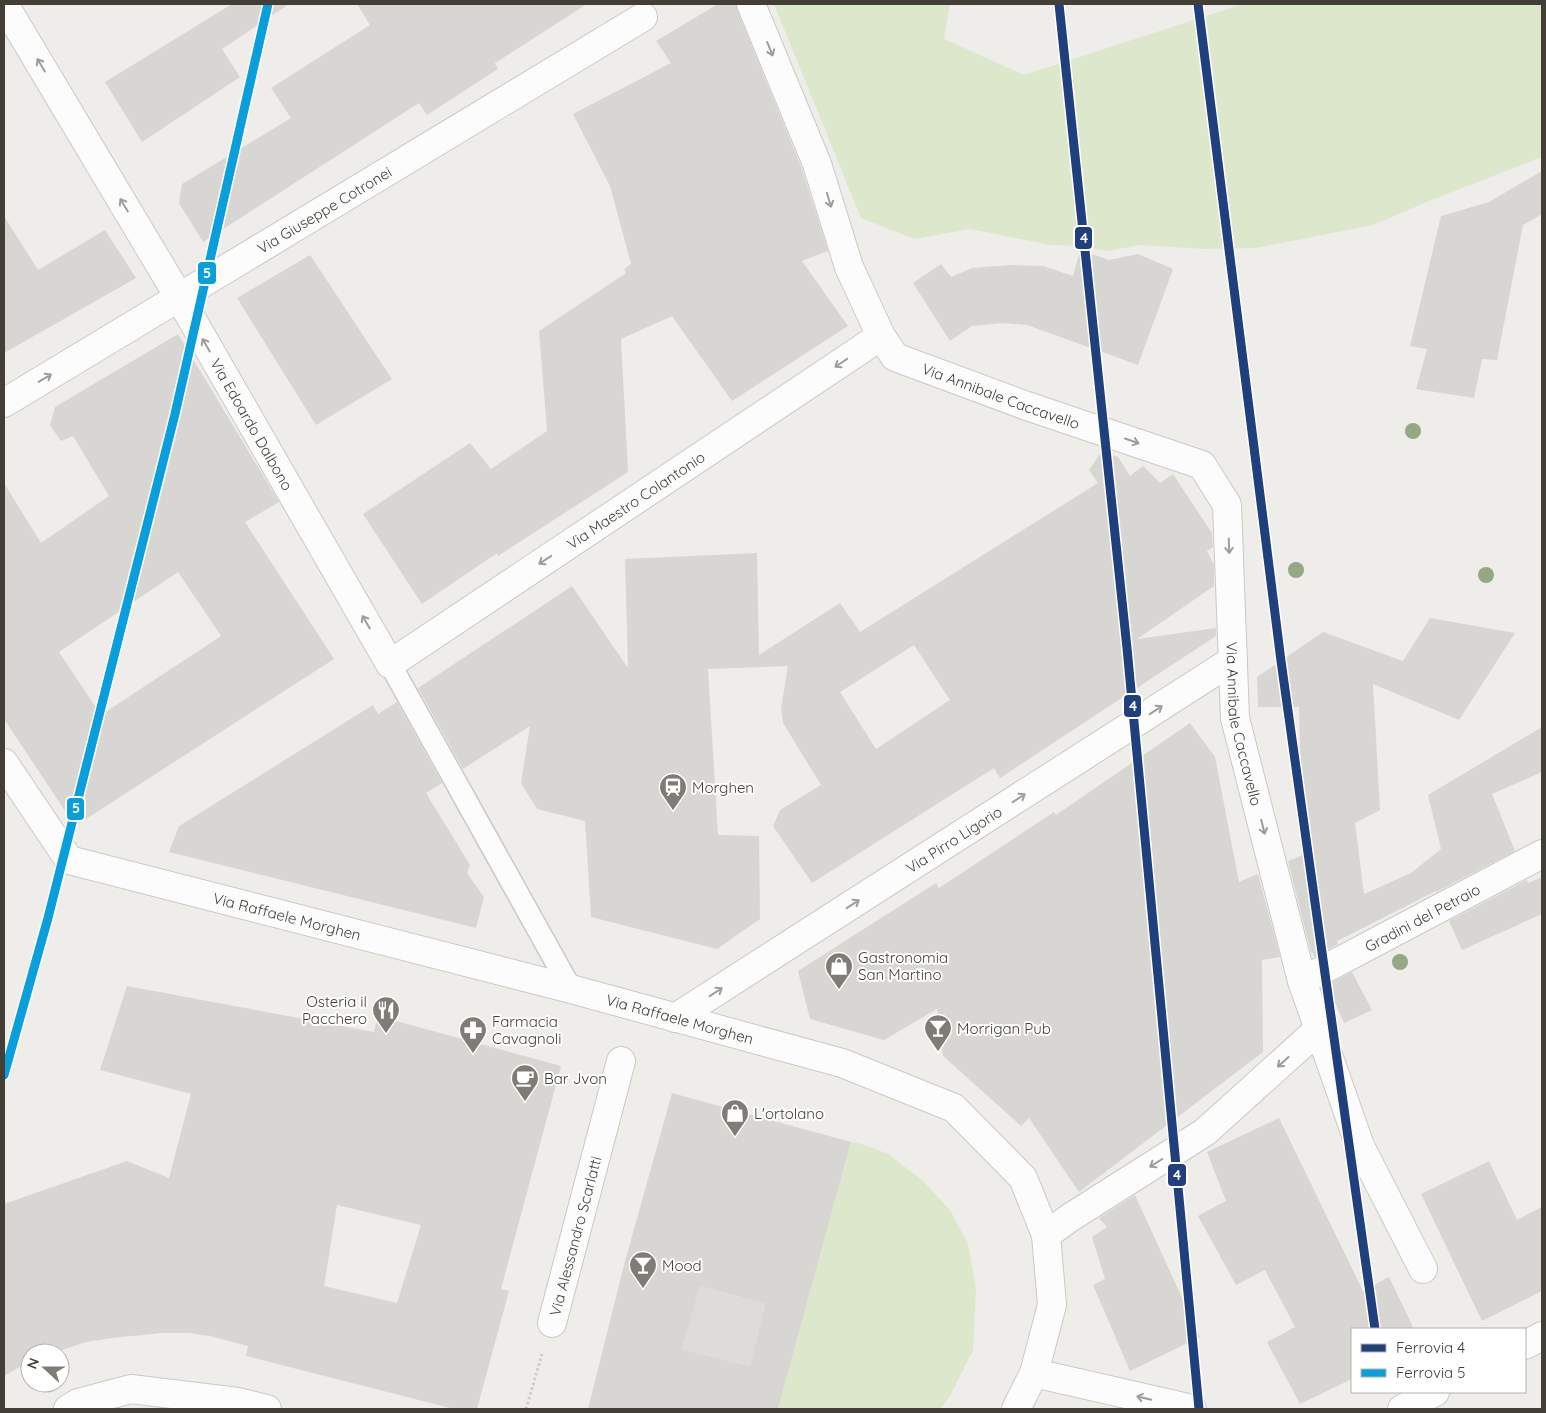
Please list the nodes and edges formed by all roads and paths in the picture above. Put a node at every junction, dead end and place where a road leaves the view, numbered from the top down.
1 (4, 4) edge
2 (751, 4) edge
3 (643, 17) dead end
4 (179, 297) junction
5 (881, 336) junction
6 (4, 403) edge
7 (1233, 660) junction
8 (390, 664) junction
9 (4, 763) edge
10 (1542, 854) edge
11 (1302, 982) junction
12 (571, 989) junction
13 (675, 1018) junction
14 (1319, 1029) junction
15 (621, 1061) dead end
16 (1046, 1235) junction
17 (1423, 1269) dead end
18 (552, 1323) joint
19 (1542, 1336) edge
20 (1526, 1344) edge
21 (1034, 1373) junction
22 (1433, 1393) edge
23 (68, 1409) edge
24 (267, 1409) edge
25 (526, 1409) edge
26 (1016, 1409) edge
27 (1192, 1409) edge
28 (1402, 1409) edge

4 -> 1 street, Via Edoardo Dalbono
2 -> 5 street, Via Annibale Caccavello
3 - 4 street, Via Giuseppe Cotronei
6 -> 4 street, Via Giuseppe Cotronei
8 -> 4 street, Via Edoardo Dalbono
5 -> 7 street, Via Annibale Caccavello
5 -> 8 street, Via Maestro Colantonio
7 -> 11 street, Via Annibale Caccavello
13 -> 7 street, Via Pirro Ligorio
8 - 12 lane
9 - 12 street, Via Raffaele Morghen
10 - 11 street, Gradini del Petraio
11 - 14 street, Via Annibale Caccavello
12 - 13 street, Via Raffaele Morghen
13 - 16 street, Via Raffaele Morghen
14 -> 16 street
14 - 17 street, Via Annibale Caccavello
15 - 18 street, Via Alessandro Scarlatti
16 - 21 street, Via Raffaele Morghen
18 - 25 path, Via Alessandro Scarlatti
19 - 20 street
21 - 26 street, Via Raffaele Morghen
27 -> 21 street
22 - 28 street
23 - 24 street

